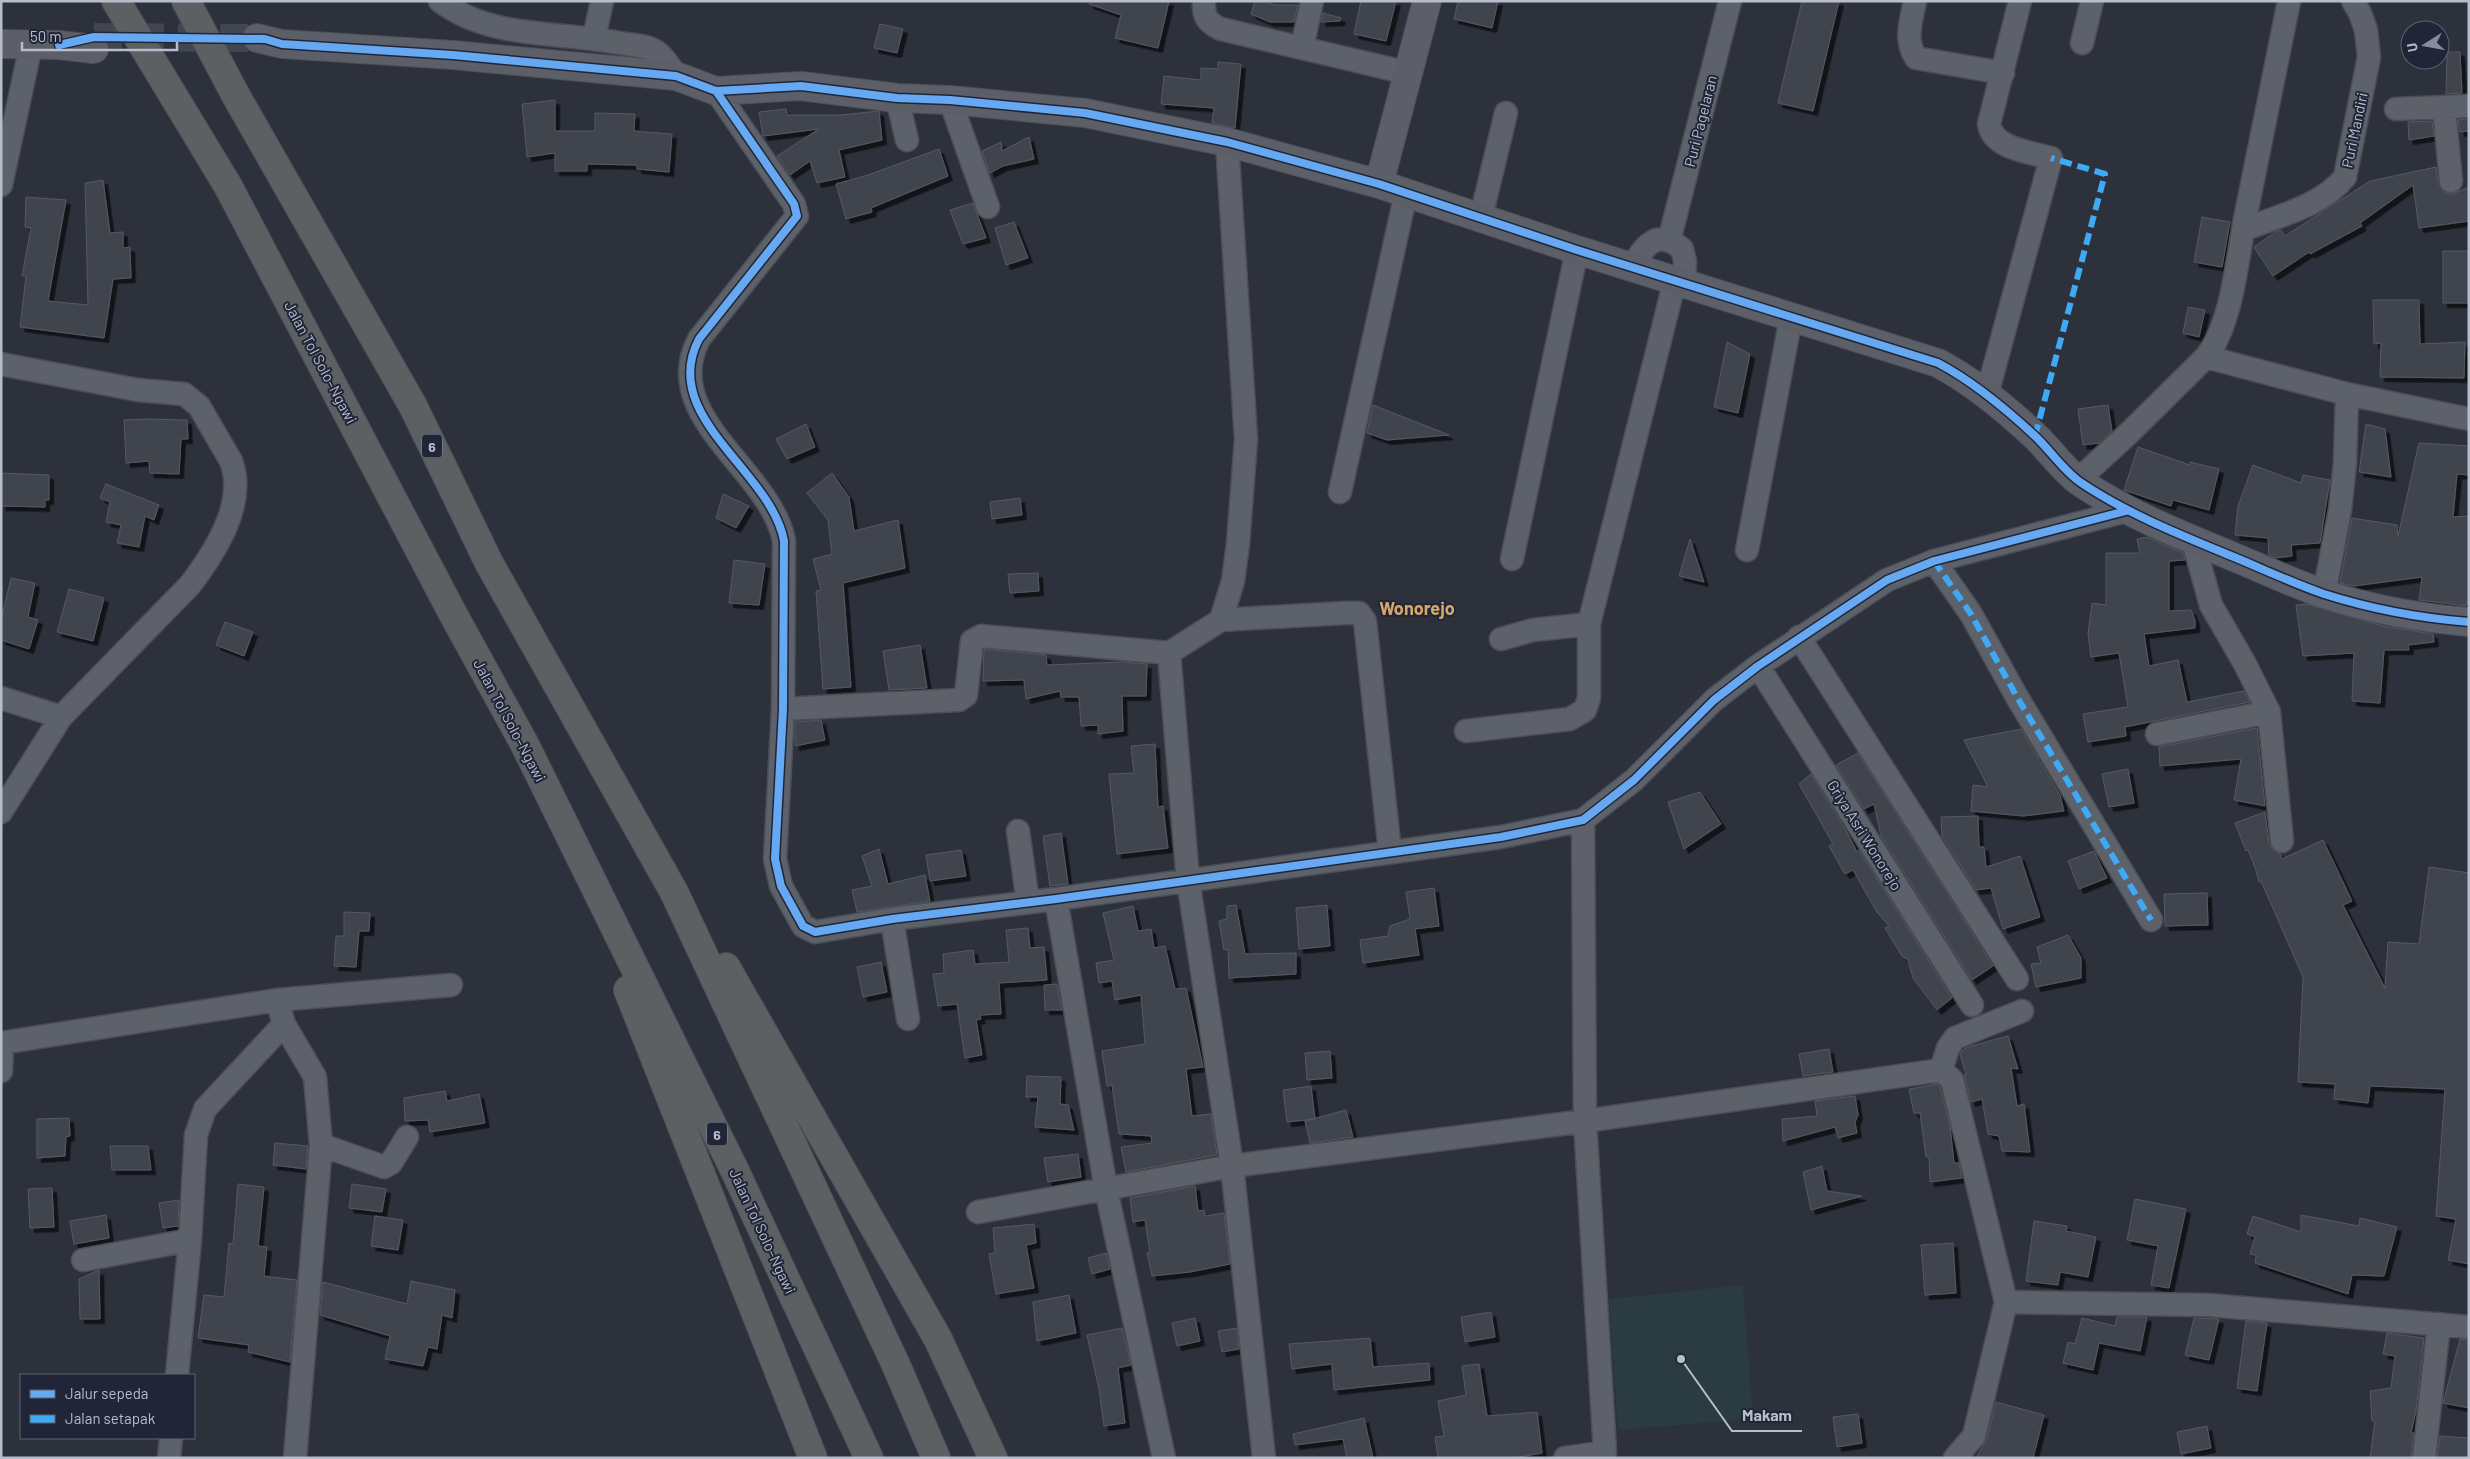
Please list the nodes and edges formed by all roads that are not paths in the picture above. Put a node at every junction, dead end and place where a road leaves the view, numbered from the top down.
1 (116, 1) edge
2 (186, 1) edge
3 (440, 1) edge
4 (602, 1) edge
5 (1204, 1) edge
6 (1312, 1) edge
7 (1427, 1) edge
8 (1730, 1) edge
9 (1915, 1) edge
10 (2020, 1) edge
11 (2092, 1) edge
12 (2289, 1) edge
13 (2352, 1) edge
14 (594, 38) junction
15 (94, 43) tunnel mouth
16 (2082, 43) dead end
17 (1, 44) edge
18 (31, 45) junction
19 (265, 45) tunnel mouth
20 (1302, 48) junction
21 (1408, 73) junction
22 (2003, 73) junction
23 (676, 76) junction
24 (716, 91) junction
25 (897, 98) junction
26 (950, 100) junction
27 (2469, 106) edge
28 (2396, 108) dead end
29 (2444, 108) junction
30 (1506, 113) dead end
31 (907, 140) dead end
32 (1228, 142) junction
33 (2451, 181) dead end
34 (1380, 184) junction
35 (1, 185) edge
36 (1406, 193) junction
37 (988, 207) dead end
38 (1481, 217) junction
39 (2243, 230) junction
40 (1669, 241) junction
41 (1577, 250) junction
42 (1632, 267) junction
43 (1679, 281) junction
44 (1791, 318) junction
45 (2206, 357) junction
46 (1, 364) edge
47 (1987, 394) junction
48 (2347, 394) junction
49 (2469, 419) edge
50 (2078, 480) junction
51 (1340, 492) dead end
52 (2126, 511) junction
53 (2193, 541) junction
54 (1747, 550) dead end
55 (1512, 559) dead end
56 (1934, 562) junction
57 (2324, 594) junction
58 (1221, 620) junction
59 (2469, 622) edge
60 (1589, 624) junction
61 (1799, 637) junction
62 (1501, 639) dead end
63 (1169, 652) junction
64 (1758, 666) junction
65 (1, 698) edge
66 (783, 709) junction
67 (2269, 712) junction
68 (61, 717) junction
69 (1466, 731) dead end
70 (2157, 734) dead end
71 (1, 812) edge
72 (558, 813) junction
73 (1584, 820) junction
74 (1018, 831) dead end
75 (2282, 841) dead end
76 (1390, 852) junction
77 (1188, 880) junction
78 (674, 892) junction
79 (1056, 899) junction
80 (1028, 902) junction
81 (892, 919) junction
82 (2151, 920) dead end
83 (2017, 979) dead end
84 (450, 985) dead end
85 (277, 1000) junction
86 (1972, 1005) dead end
87 (2022, 1011) dead end
88 (908, 1019) dead end
89 (284, 1024) junction
90 (2, 1043) edge
91 (1941, 1070) junction
92 (1, 1071) edge
93 (1585, 1120) junction
94 (407, 1136) dead end
95 (321, 1145) junction
96 (1232, 1166) junction
97 (1106, 1189) junction
98 (978, 1212) dead end
99 (190, 1240) junction
100 (83, 1260) dead end
101 (2006, 1302) junction
102 (2439, 1324) junction
103 (2469, 1327) edge
104 (177, 1374) edge
105 (171, 1439) edge
106 (169, 1458) edge
107 (295, 1458) edge
108 (813, 1458) edge
109 (869, 1458) edge
110 (936, 1458) edge
111 (993, 1458) edge
112 (1164, 1458) edge
113 (1264, 1458) edge
114 (1565, 1458) edge
115 (1955, 1458) edge
116 (2424, 1458) edge

1 - 72 highway, Jalan Tol Solo–Ngawi / 6
2 - 78 highway, 6
3 - 14 street
4 - 14 street
5 - 20 street
6 - 20 street
7 - 21 street
8 - 40 street, Puri Pagelaran
9 - 22 street
10 - 22 street
11 - 16 street
12 - 39 street
13 - 39 street, Puri Mandiri
14 - 23 street
15 - 18 street
17 - 18 street
18 - 35 street
19 - 23 street
20 - 21 street
21 - 34 street
22 - 47 street
23 - 24 street
24 - 25 street
24 - 66 street
25 - 26 street
25 - 31 street
26 - 32 street
26 - 37 street
27 - 29 street
28 - 29 street
29 - 33 street
30 - 38 street
32 - 34 street
32 - 58 street
34 - 36 street
36 - 38 street
36 - 51 street
38 - 41 street
39 - 45 street
40 - 42 street
40 - 43 street
41 - 42 street
41 - 55 street
42 - 43 street
43 - 44 street
43 - 60 street
44 - 47 street
44 - 54 street
45 - 48 street
45 - 50 street
46 - 68 street
47 - 50 street
48 - 49 street
48 - 57 street
50 - 52 street
52 - 53 street
52 - 56 street
53 - 57 street
53 - 67 street
56 - 61 street
56 - 82 street
57 - 59 street
58 - 63 street
58 - 76 street
60 - 62 street
60 - 69 street
61 - 64 street
61 - 83 street
63 - 66 street
63 - 77 street
64 - 73 street
64 - 86 street, Griya Asri Wonorejo
65 - 68 street
66 - 81 street
67 - 70 street
67 - 75 street
68 - 71 street
72 - 108 highway
72 - 109 highway, Jalan Tol Solo–Ngawi / 6
73 - 76 street
73 - 93 street
74 - 80 street
76 - 77 street
77 - 79 street
77 - 96 street
78 - 110 highway, 6
78 - 111 highway
79 - 80 street
79 - 97 street
80 - 81 street
81 - 88 street
84 - 85 street
85 - 89 street
85 - 90 street
87 - 91 street
89 - 95 street
89 - 99 street
90 - 92 street
91 - 93 street
91 - 101 street
93 - 96 street
93 - 114 street
94 - 95 street
95 - 107 street
96 - 97 street
96 - 113 street
97 - 98 street
97 - 112 street
99 - 100 street
99 - 104 street
101 - 102 street
101 - 115 street
102 - 103 street
102 - 116 street
105 - 106 street

